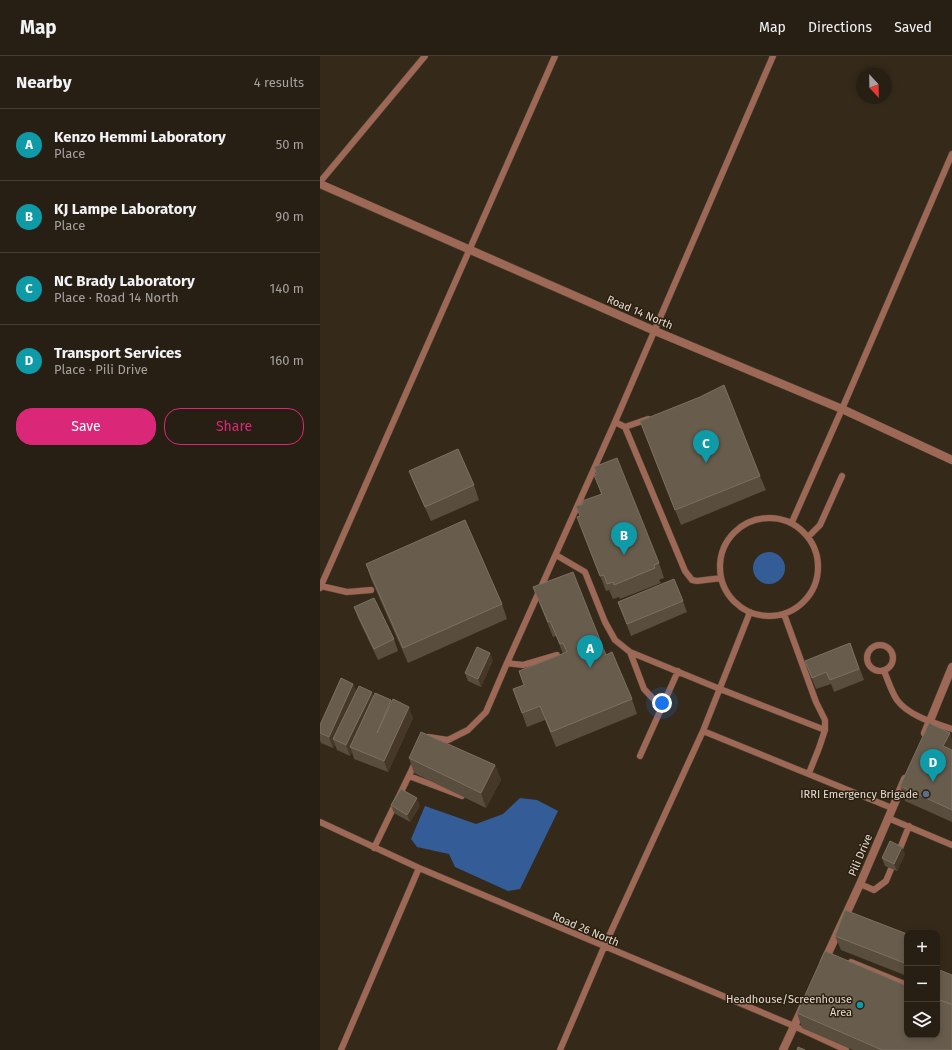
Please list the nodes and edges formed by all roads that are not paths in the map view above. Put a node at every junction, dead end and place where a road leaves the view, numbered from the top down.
1 (425, 56) edge
2 (555, 56) edge
3 (773, 56) edge
4 (952, 154) edge
5 (320, 183) edge
6 (470, 250) junction
7 (655, 331) junction
8 (842, 410) junction
9 (655, 417) edge
10 (615, 422) junction
11 (625, 427) junction
12 (952, 460) edge
13 (842, 476) dead end
14 (582, 497) junction
15 (589, 500) edge
16 (792, 522) junction
17 (809, 536) junction
18 (556, 555) junction
19 (721, 578) junction
20 (321, 587) edge
21 (371, 590) edge
22 (750, 612) junction
23 (784, 614) junction
24 (630, 652) junction
25 (557, 655) edge
26 (507, 663) junction
27 (952, 669) edge
28 (678, 671) junction
29 (884, 671) junction
30 (720, 689) junction
31 (661, 707) junction
32 (930, 722) junction
33 (952, 729) edge
34 (825, 730) junction
35 (704, 731) junction
36 (425, 743) edge
37 (920, 743) edge
38 (418, 756) edge
39 (640, 756) dead end
40 (908, 772) edge
41 (809, 773) junction
42 (409, 776) junction
43 (462, 796) edge
44 (892, 808) junction
45 (888, 818) junction
46 (320, 822) edge
47 (909, 826) junction
48 (952, 845) edge
49 (374, 848) junction
50 (899, 851) edge
51 (419, 868) junction
52 (891, 869) edge
53 (860, 884) junction
54 (604, 947) junction
55 (842, 959) edge
56 (822, 966) edge
57 (904, 984) edge
58 (806, 1000) edge
59 (794, 1026) junction
60 (341, 1050) edge
61 (560, 1050) edge
62 (783, 1050) edge
63 (846, 1050) edge

1 - 5 lane
2 - 6 lane
3 - 7 lane
4 - 8 lane
5 - 6 street, Road 14 North
6 - 7 street, Road 14 North
6 - 20 lane
7 - 8 street, Road 14 North
7 - 10 lane
8 - 12 street, Road 14 North
8 - 16 lane
9 - 11 lane
10 - 11 lane
10 - 14 lane
11 - 19 lane
13 - 17 lane
14 - 15 lane
14 - 18 lane
16 - 17 lane
16 - 19 lane
17 - 23 lane
18 - 24 lane
18 - 26 lane
19 - 22 lane
20 - 21 lane
22 - 23 lane
22 - 30 lane
23 - 34 lane
24 - 28 lane
24 - 31 lane
25 - 26 lane
26 - 36 lane
27 - 32 street
28 - 30 lane
28 - 31 lane
29 - 29 lane
29 - 32 lane
30 - 34 lane
30 - 35 lane
31 - 39 lane
32 - 33 lane
32 - 37 street
34 - 41 lane
35 - 41 lane
35 - 54 lane
38 - 42 lane
40 - 44 street, Pili Drive
41 - 44 lane
42 - 43 lane
42 - 49 lane
44 - 45 street, Pili Drive
45 - 47 lane
45 - 53 street, Pili Drive
46 - 49 lane, Road 26 North
47 - 48 lane
47 - 50 lane
49 - 51 lane, Road 26 North
51 - 54 lane, Road 26 North
51 - 60 lane
52 - 53 lane
53 - 56 street, Pili Drive
54 - 59 lane, Road 26 North
54 - 61 lane
55 - 57 lane
58 - 59 street
59 - 62 street
59 - 63 lane, Road 26 North

